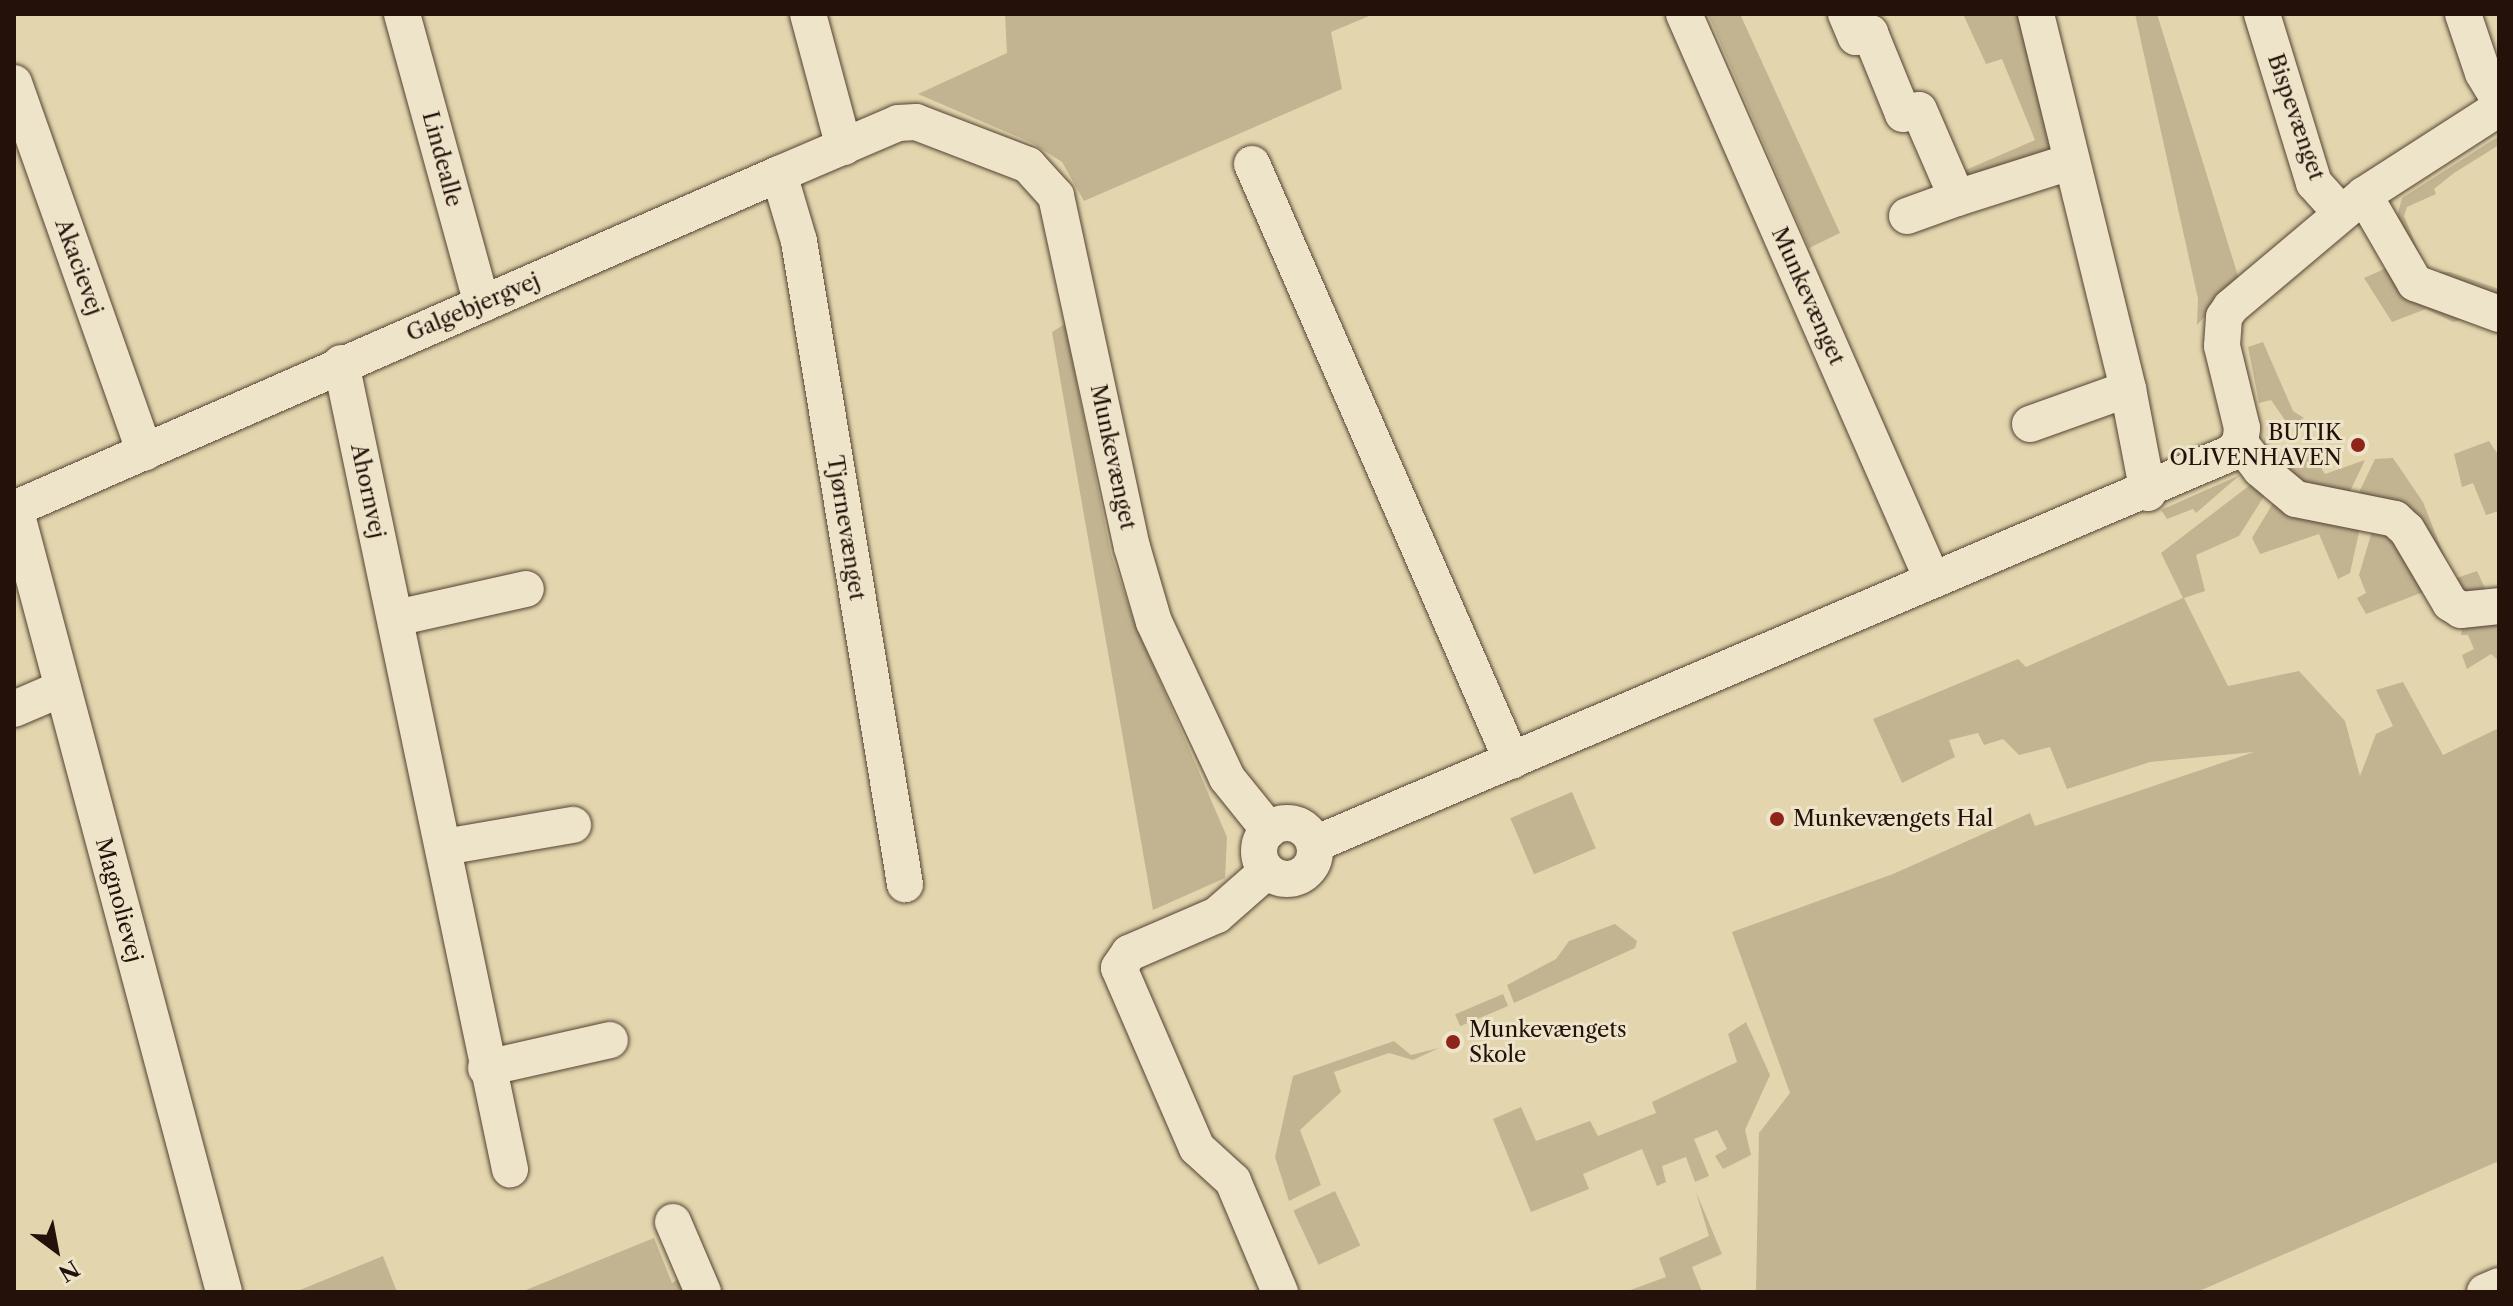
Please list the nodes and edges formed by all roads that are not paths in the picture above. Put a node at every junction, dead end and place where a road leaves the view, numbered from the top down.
1 (402, 14) edge
2 (808, 14) edge
3 (1684, 14) edge
4 (1846, 14) edge
5 (2036, 14) edge
6 (2262, 14) edge
7 (2463, 14) edge
8 (14, 83) edge
9 (2499, 100) edge
10 (2499, 108) edge
11 (935, 127) joint
12 (844, 147) junction
13 (2070, 162) junction
14 (1252, 164) dead end
15 (779, 174) junction
16 (1957, 198) junction
17 (2353, 204) junction
18 (1907, 216) dead end
19 (482, 304) junction
20 (2499, 314) edge
21 (341, 363) junction
22 (2128, 389) junction
23 (2030, 424) dead end
24 (2240, 443) junction
25 (145, 452) junction
26 (2148, 493) junction
27 (14, 508) edge
28 (1932, 579) junction
29 (526, 589) dead end
30 (2499, 606) edge
31 (396, 618) junction
32 (63, 688) junction
33 (14, 709) edge
34 (1512, 761) junction
35 (573, 825) dead end
36 (1269, 830) junction
37 (1315, 844) junction
38 (445, 847) junction
39 (1267, 871) junction
40 (905, 884) dead end
41 (610, 1040) dead end
42 (486, 1068) junction
43 (510, 1169) dead end
44 (673, 1222) dead end
45 (2499, 1286) edge
46 (224, 1292) edge
47 (703, 1292) edge
48 (1280, 1292) edge
49 (2485, 1292) edge

1 - 19 street, Lindealle
2 - 12 street
3 - 28 street, Munkevænget
4 - 16 street
5 - 13 street
6 - 17 street, Bispevænget
7 - 9 street
8 - 25 street, Akacievej
10 - 17 street
11 - 12 street, Galgebjergvej
11 - 36 street, Munkevænget
12 - 15 street, Galgebjergvej
13 - 16 street
13 - 22 street
14 - 34 street
15 - 19 street, Galgebjergvej
15 - 40 street, Tjørnevænget
16 - 18 street
17 - 20 street
17 - 24 street
19 - 21 street, Galgebjergvej
21 - 25 street, Galgebjergvej
21 - 31 street, Ahornvej
22 - 23 street
22 - 26 street
24 - 26 street
24 - 30 street
25 - 27 street, Galgebjergvej
26 - 28 street
27 - 32 street, Magnolievej
28 - 34 street
29 - 31 street
31 - 38 street, Ahornvej
32 - 33 street
32 - 46 street, Magnolievej
34 - 37 street
35 - 38 street
36 - 37 street
36 - 39 street
37 - 39 street
38 - 42 street, Ahornvej
39 - 48 street
41 - 42 street
42 - 43 street, Ahornvej
44 - 47 street
45 - 49 street

